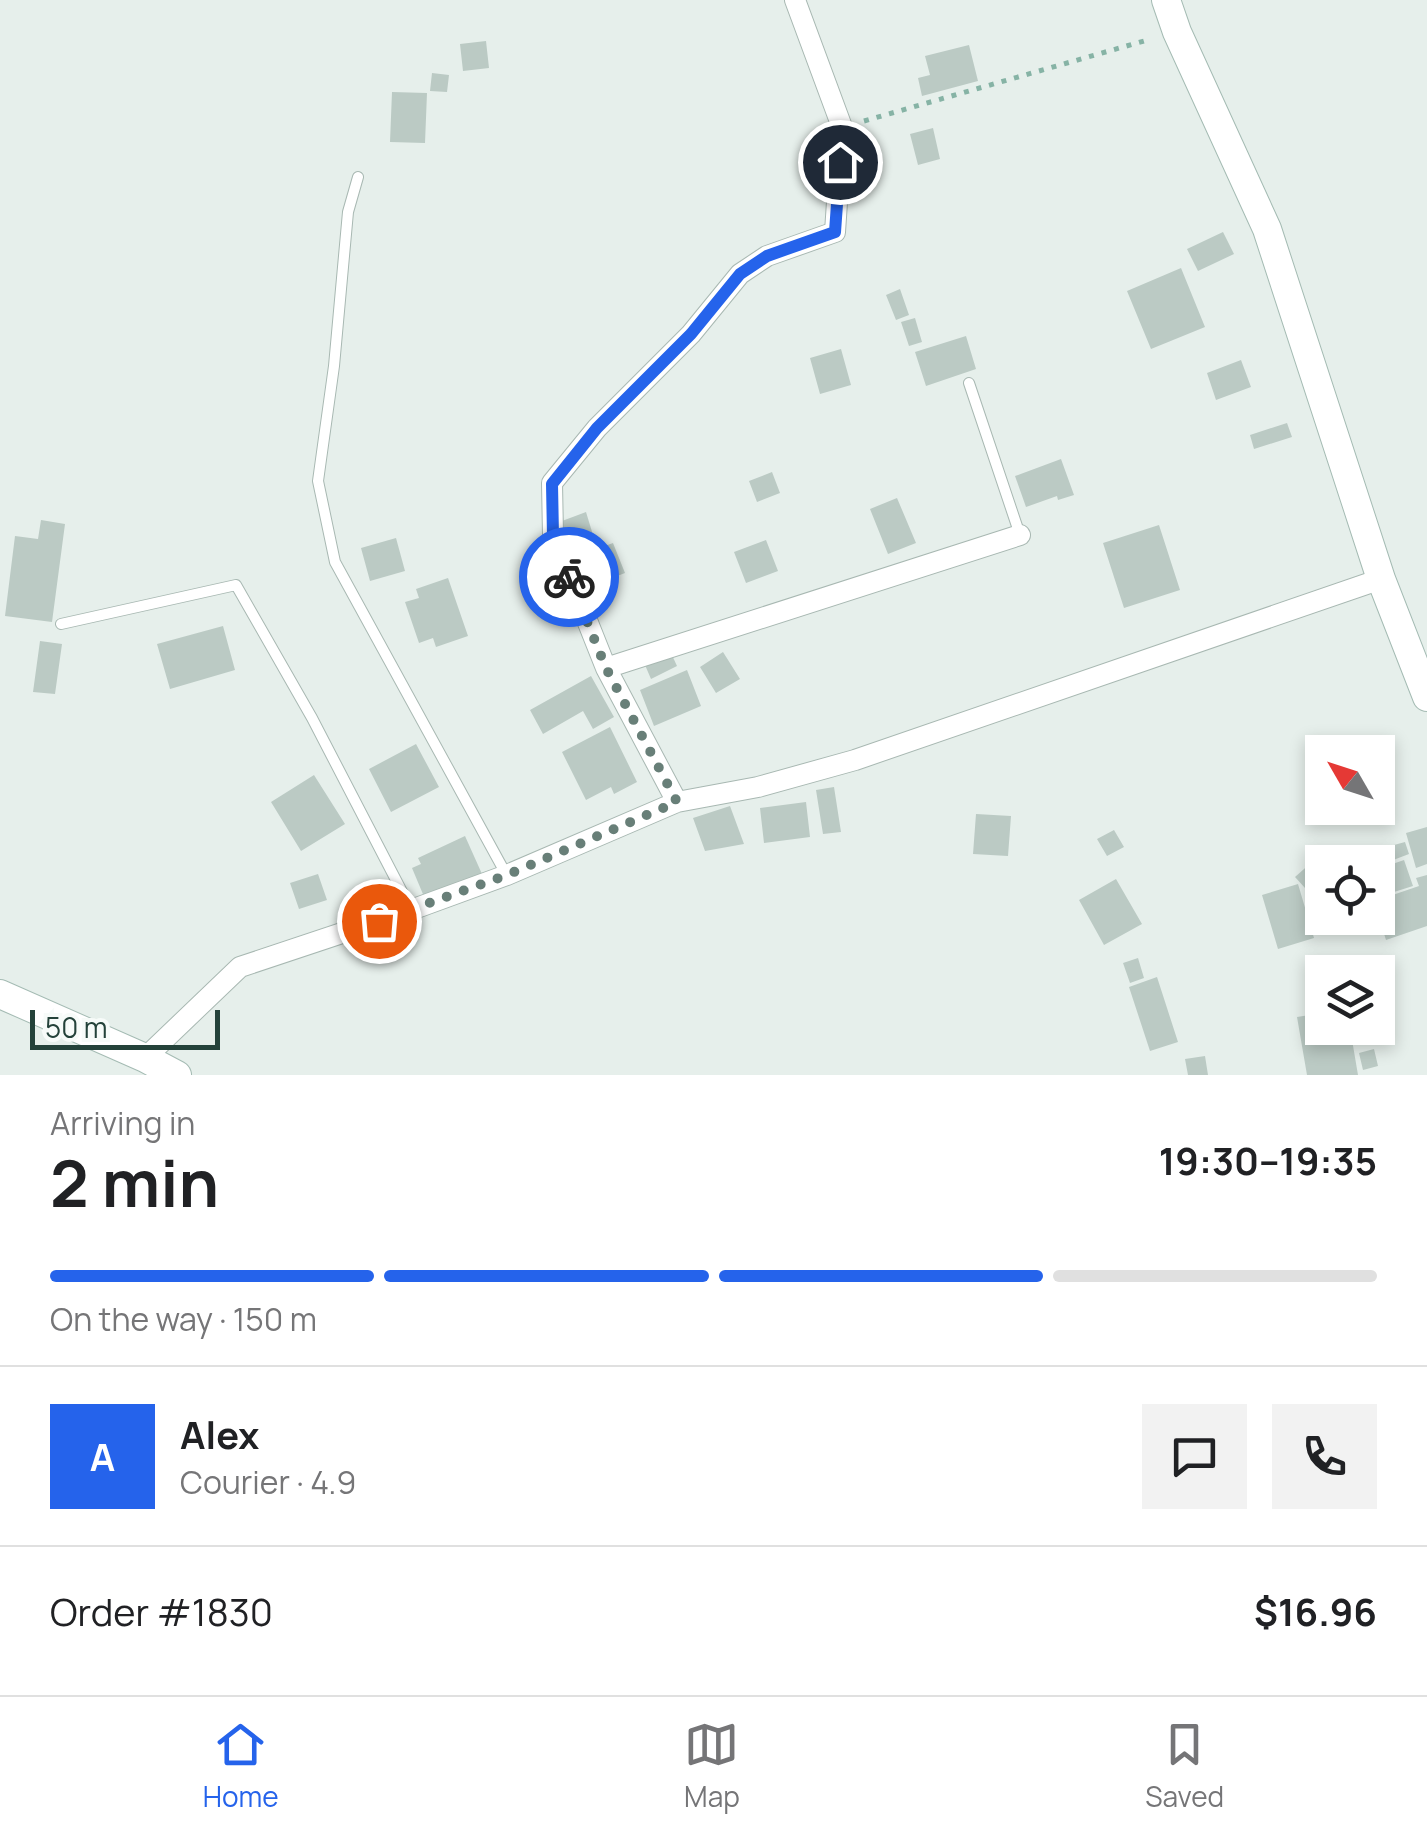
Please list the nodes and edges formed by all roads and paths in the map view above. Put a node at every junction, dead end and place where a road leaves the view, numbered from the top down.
1 (795, 0) edge
2 (1166, 0) edge
3 (1177, 32) junction
4 (842, 127) junction
5 (358, 178) dead end
6 (969, 382) dead end
7 (1020, 536) joint
8 (1381, 579) junction
9 (61, 624) dead end
10 (606, 668) junction
11 (1427, 697) edge
12 (677, 802) junction
13 (507, 875) junction
14 (411, 910) junction
15 (0, 994) edge
16 (144, 1058) junction
17 (177, 1075) edge

1 - 4 street
2 - 3 street
3 - 4 path
3 - 8 street
4 - 10 street
5 - 13 lane
6 - 7 lane
7 - 10 street
8 - 11 street
8 - 12 street
9 - 14 lane
10 - 12 street
12 - 13 street
13 - 14 street
14 - 16 street
15 - 16 street
16 - 17 street

